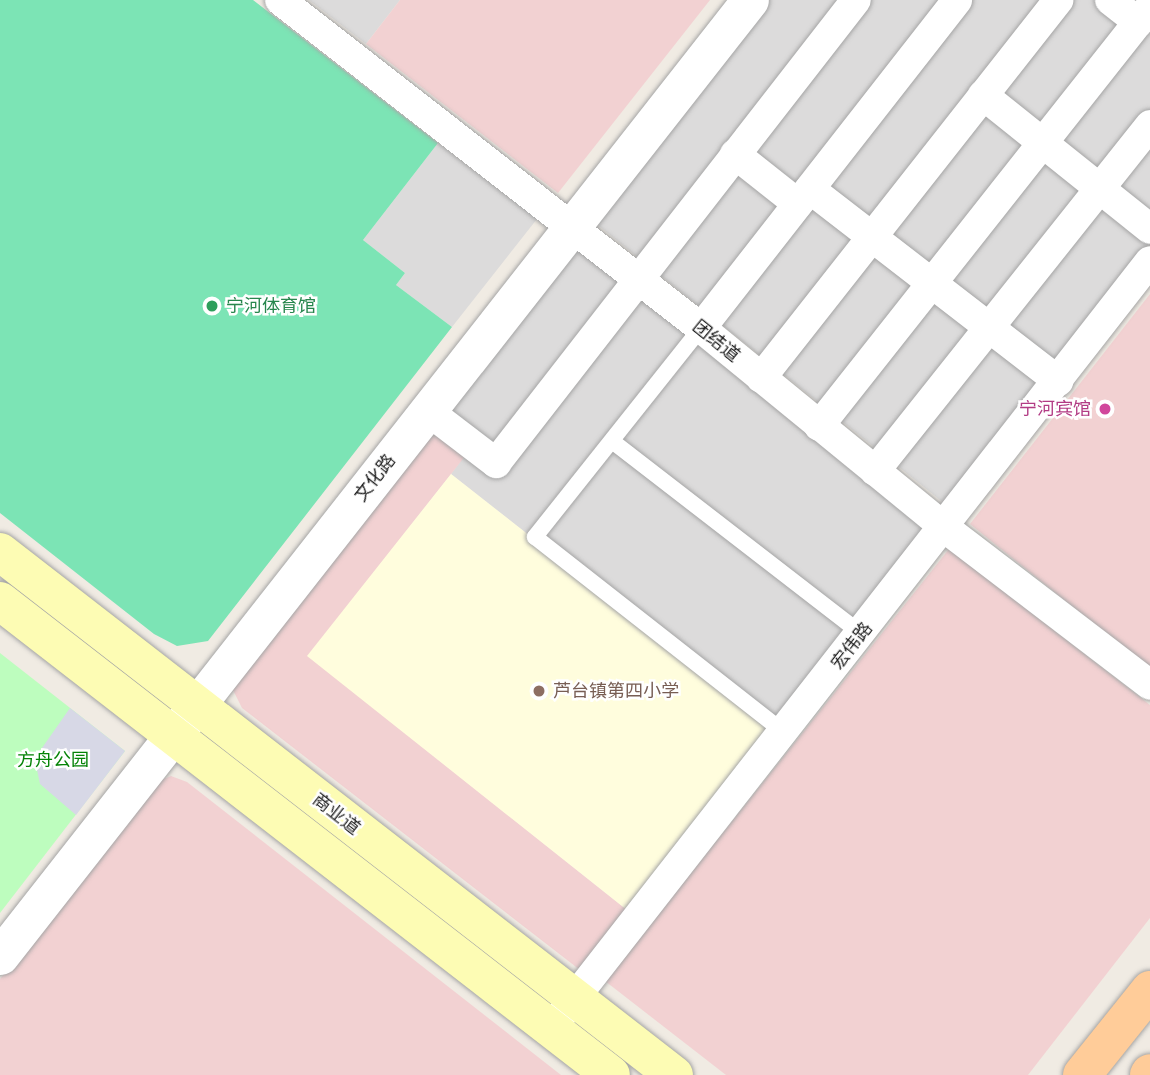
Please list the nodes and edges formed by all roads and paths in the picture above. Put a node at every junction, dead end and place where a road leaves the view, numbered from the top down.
1 (280, 0) edge
2 (750, 0) edge
3 (856, 0) edge
4 (957, 0) edge
5 (1058, 0) edge
6 (1110, 0) edge
7 (1144, 15) edge
8 (983, 95) junction
9 (1150, 125) edge
10 (1043, 143) junction
11 (735, 154) junction
12 (1100, 188) junction
13 (804, 196) junction
14 (572, 227) junction
15 (1150, 229) edge
16 (872, 237) junction
17 (1150, 261) edge
18 (637, 279) junction
19 (932, 283) junction
20 (701, 328) junction
21 (989, 328) junction
22 (761, 378) junction
23 (1058, 381) junction
24 (428, 411) junction
25 (819, 426) junction
26 (612, 441) junction
27 (875, 471) junction
28 (944, 528) junction
29 (0, 552) edge
30 (0, 601) edge
31 (862, 634) junction
32 (1150, 685) edge
33 (195, 705) junction
34 (785, 733) junction
35 (172, 735) junction
36 (0, 956) edge
37 (1150, 990) edge
38 (574, 999) junction
39 (550, 1028) junction
40 (611, 1075) edge
41 (674, 1075) edge
42 (1082, 1075) edge

1 - 14 street, 团结道
2 - 14 street, 文化路
3 - 11 street
4 - 13 street
5 - 8 street
6 - 7 street
7 - 10 street
8 - 10 street
8 - 16 street
9 - 12 street
10 - 12 street
10 - 19 street
11 - 13 street
11 - 18 street
12 - 15 street
12 - 21 street
13 - 16 street
13 - 20 street
14 - 18 street, 团结道
14 - 24 street, 文化路
16 - 19 street
16 - 22 street
17 - 23 street, 宏伟路
18 - 20 street, 团结道
18 - 24 street
19 - 21 street
19 - 25 street
20 - 22 street, 团结道
20 - 26 lane
21 - 23 street
21 - 27 street
22 - 25 street, 团结道
23 - 28 street, 宏伟路
24 - 33 street, 文化路
25 - 27 street, 团结道
26 - 31 lane
26 - 34 lane
27 - 28 street, 团结道
28 - 31 street, 宏伟路
28 - 32 street, 团结道
29 - 33 main road, 商业道
30 - 35 main road
31 - 34 street, 宏伟路
33 - 35 street, 文化路
33 - 38 main road, 商业道
34 - 38 street, 宏伟路
35 - 36 street, 文化路
35 - 39 main road
37 - 42 main road
38 - 39 street, 宏伟路
38 - 41 main road, 商业道
39 - 40 main road

